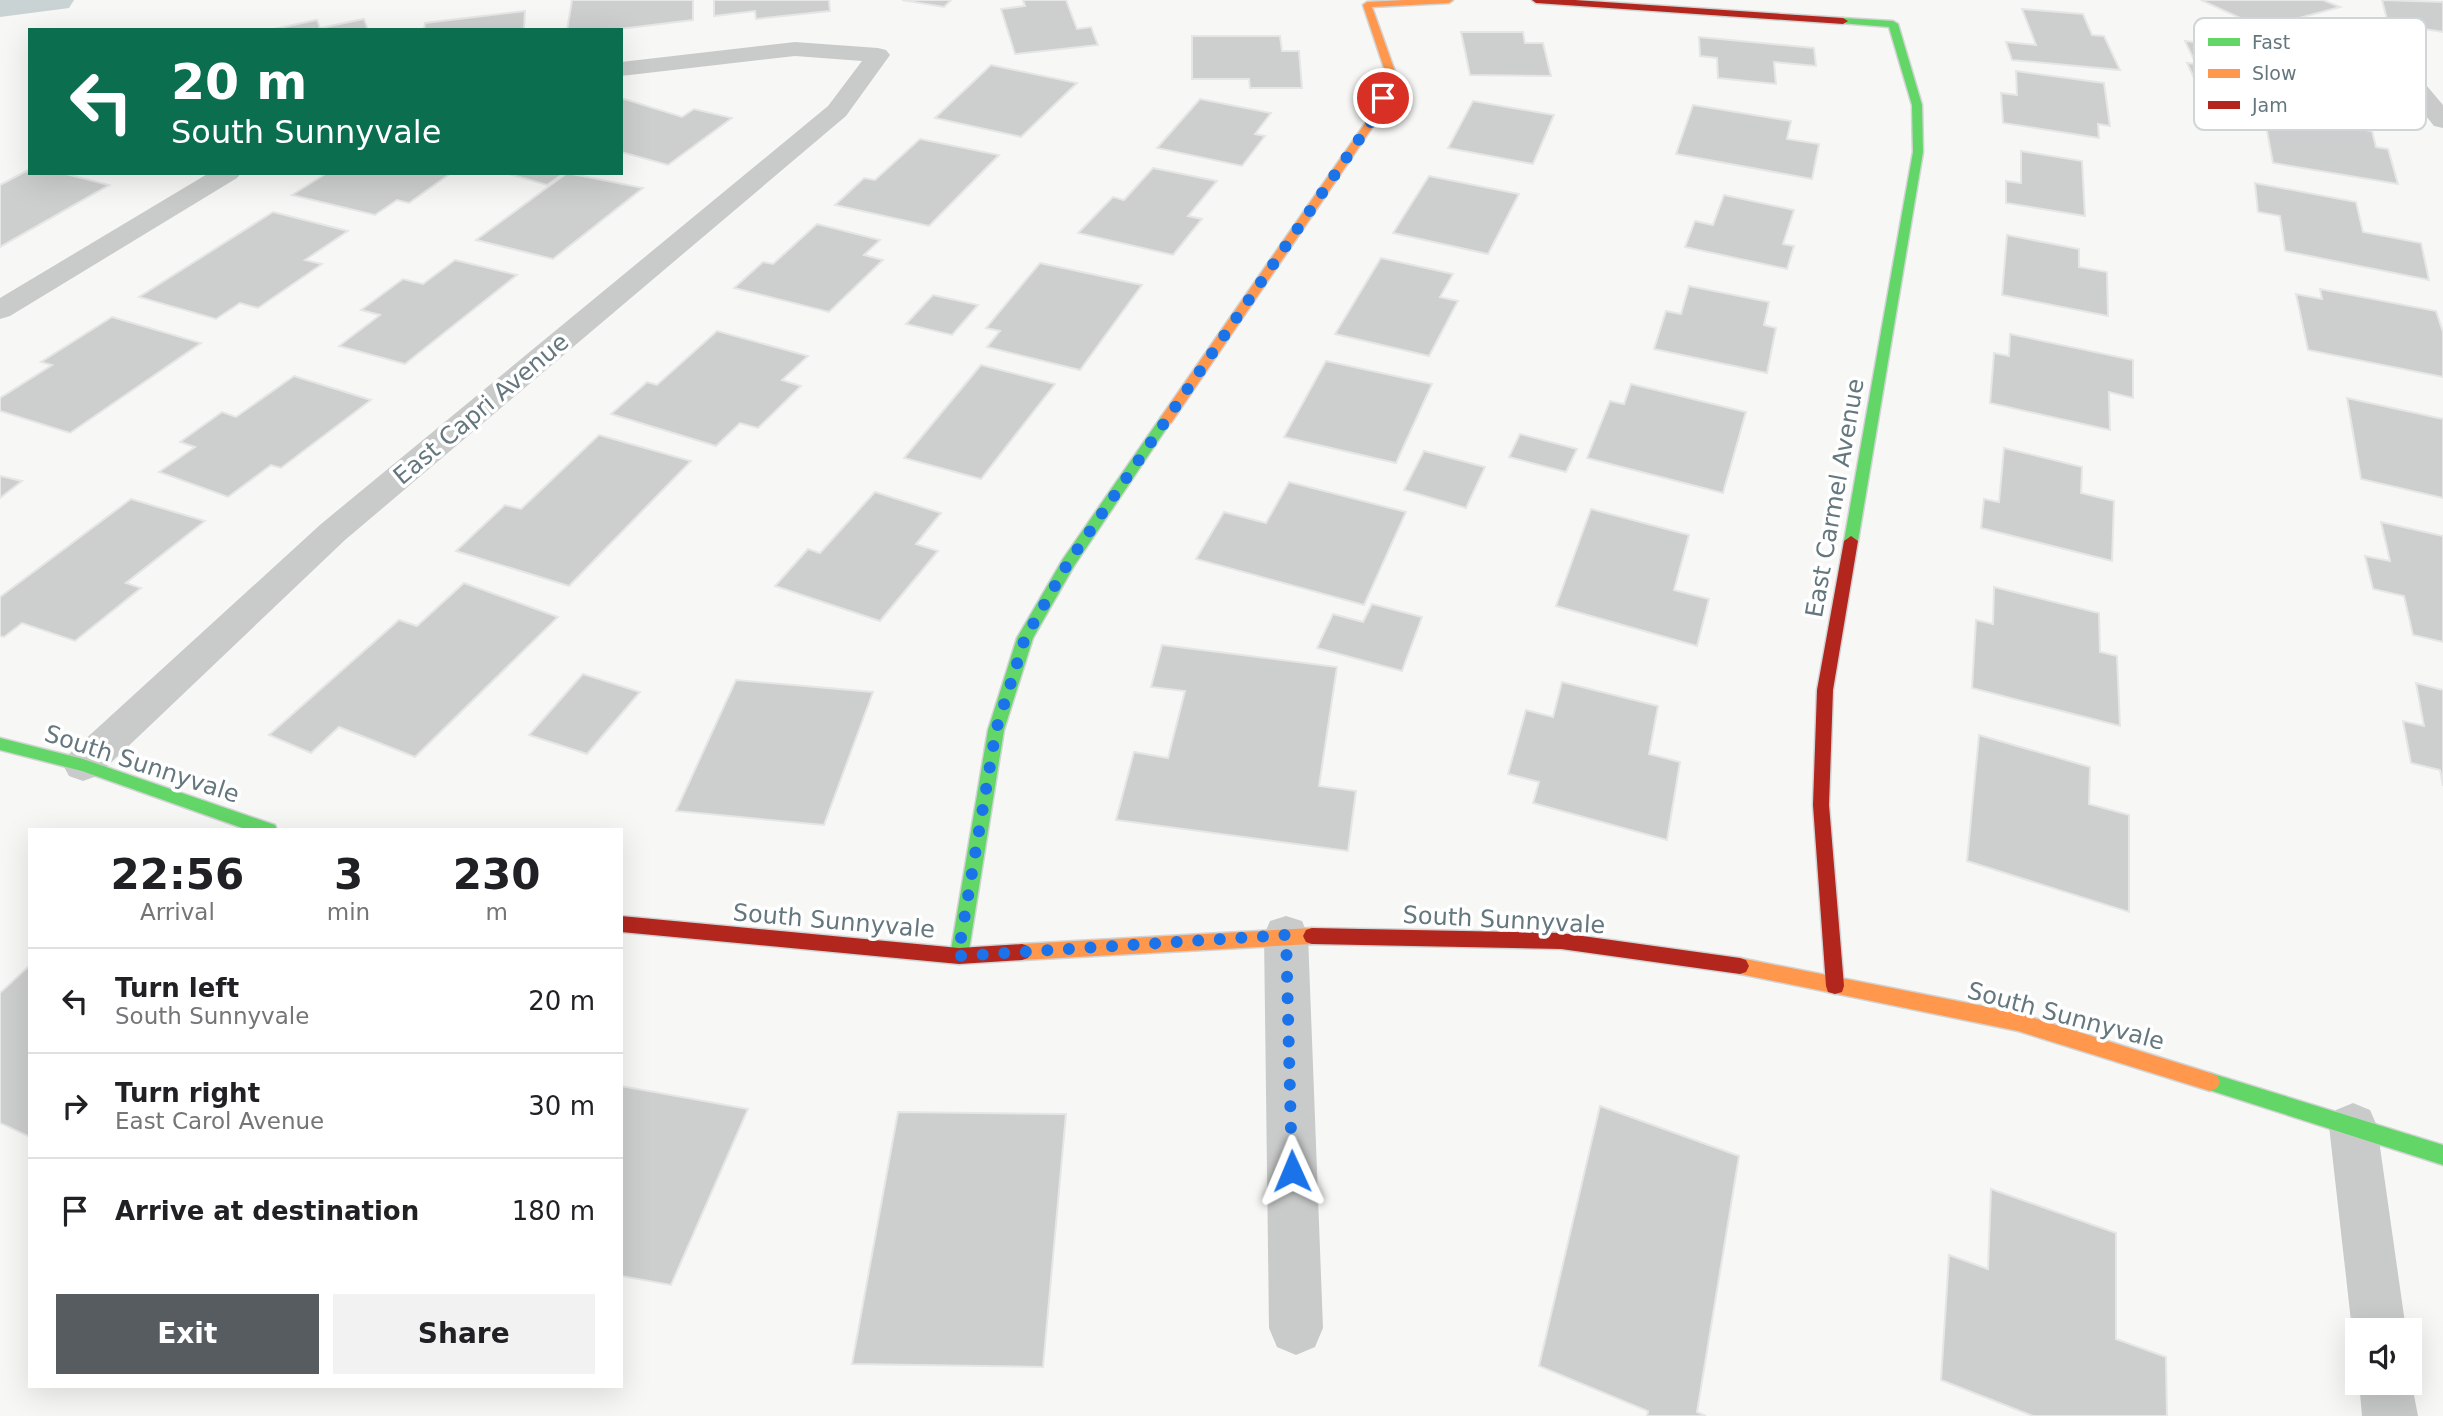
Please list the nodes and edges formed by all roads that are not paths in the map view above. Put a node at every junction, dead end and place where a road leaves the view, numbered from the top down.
1 (1449, 0) edge
2 (1536, 0) edge
3 (623, 69) edge
4 (2426, 73) edge
5 (2429, 73) dead end
6 (2426, 100) edge
7 (2443, 121) edge
8 (225, 175) edge
9 (0, 310) edge
10 (0, 744) edge
11 (83, 765) junction
12 (263, 828) edge
13 (623, 924) edge
14 (1286, 935) junction
15 (958, 956) junction
16 (1835, 986) junction
17 (2353, 1126) junction
18 (2443, 1155) edge
19 (2377, 1318) edge
20 (1296, 1328) dead end
21 (2388, 1395) edge
22 (2390, 1416) edge

1 - 15 street
2 - 16 street, East Carmel Avenue
3 - 11 street, East Capri Avenue
4 - 5 street
6 - 7 street
8 - 9 street
10 - 11 street, South Sunnyvale
11 - 12 street, South Sunnyvale
13 - 15 street, South Sunnyvale
14 - 15 street, South Sunnyvale
14 - 16 street, South Sunnyvale
14 - 20 street
16 - 17 street, South Sunnyvale
17 - 18 street, South Sunnyvale
17 - 19 street
21 - 22 street

